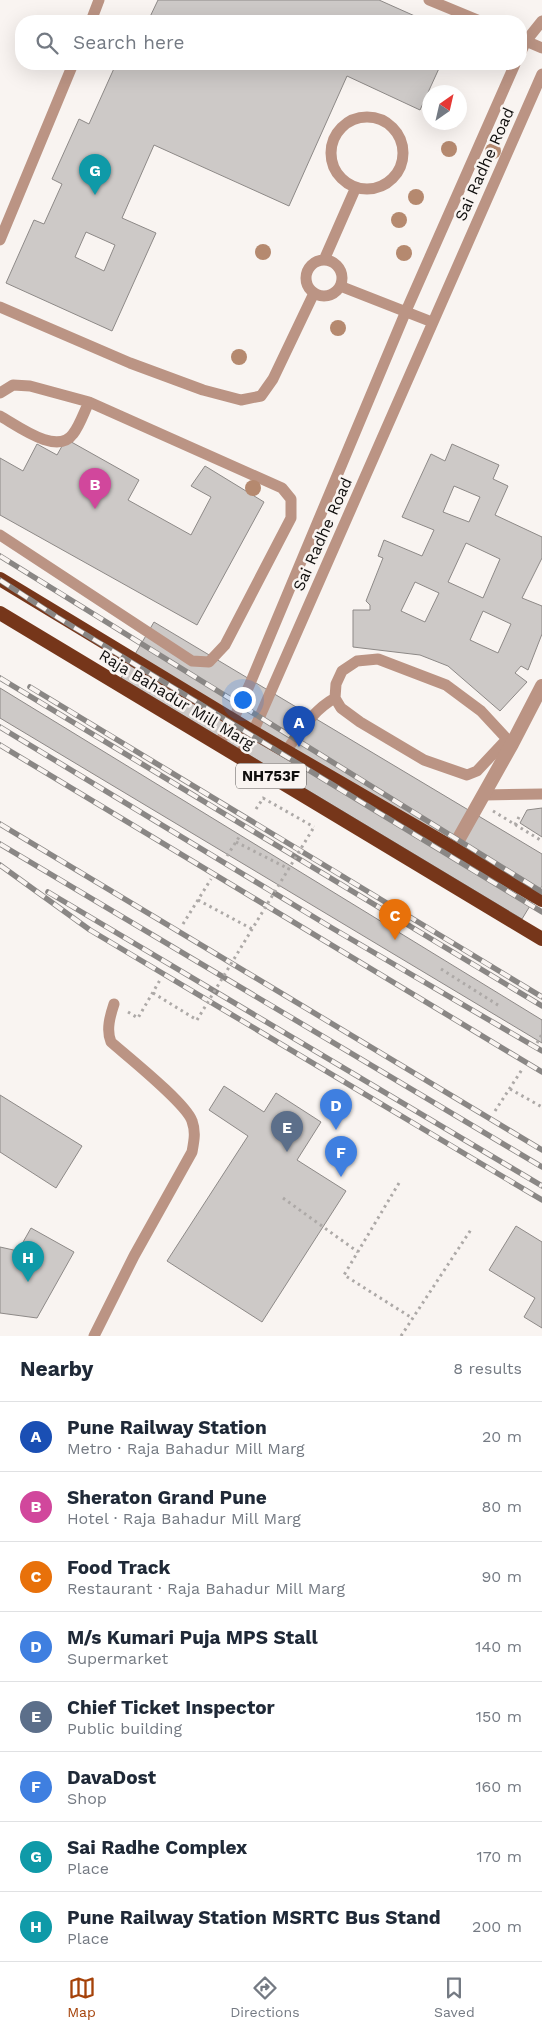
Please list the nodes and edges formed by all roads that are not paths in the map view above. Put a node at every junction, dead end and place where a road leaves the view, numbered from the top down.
1 (99, 0) edge
2 (429, 0) edge
3 (93, 15) edge
4 (465, 15) edge
5 (542, 21) edge
6 (527, 37) edge
7 (527, 41) edge
8 (542, 48) edge
9 (71, 70) edge
10 (512, 70) edge
11 (542, 74) edge
12 (356, 187) junction
13 (0, 240) edge
14 (324, 260) junction
15 (340, 286) junction
16 (314, 293) junction
17 (0, 307) edge
18 (406, 311) junction
19 (432, 322) junction
20 (0, 393) edge
21 (89, 402) junction
22 (0, 416) edge
23 (0, 535) edge
24 (0, 579) edge
25 (0, 614) edge
26 (542, 686) edge
27 (335, 698) junction
28 (233, 720) junction
29 (254, 732) junction
30 (510, 742) junction
31 (218, 745) junction
32 (286, 751) junction
33 (239, 757) junction
34 (542, 794) edge
35 (484, 796) junction
36 (453, 848) junction
37 (542, 900) edge
38 (542, 939) edge
39 (114, 1004) road end
40 (94, 1336) edge

1 - 3 lane
2 - 4 lane
5 - 6 lane
7 - 8 lane
9 - 13 lane
10 - 18 lane, Sai Radhe Road
11 - 19 lane, Sai Radhe Road
12 - 12 lane
12 - 14 lane
14 - 15 lane
14 - 16 lane
15 - 16 lane
15 - 18 lane
16 - 17 lane
18 - 19 lane
18 - 28 lane, Sai Radhe Road
19 - 29 lane, Sai Radhe Road
20 - 21 lane
21 - 22 lane
21 - 23 lane
24 - 28 highway, Raja Bahadur Mill Marg / NH753F
25 - 31 highway, Raja Bahadur Mill Marg / NH753F
26 - 30 street
27 - 30 lane
27 - 30 lane
27 - 32 lane
28 - 29 highway, Raja Bahadur Mill Marg / NH753F
28 - 31 lane, Sai Radhe Road
29 - 32 highway, Raja Bahadur Mill Marg / NH753F
29 - 33 lane, Sai Radhe Road
30 - 35 street
31 - 33 highway, Raja Bahadur Mill Marg / NH753F
32 - 36 highway, Raja Bahadur Mill Marg / NH753F
33 - 38 highway, Raja Bahadur Mill Marg / NH753F
34 - 35 lane
35 - 36 street
36 - 37 highway, Raja Bahadur Mill Marg / NH753F
39 - 40 lane

